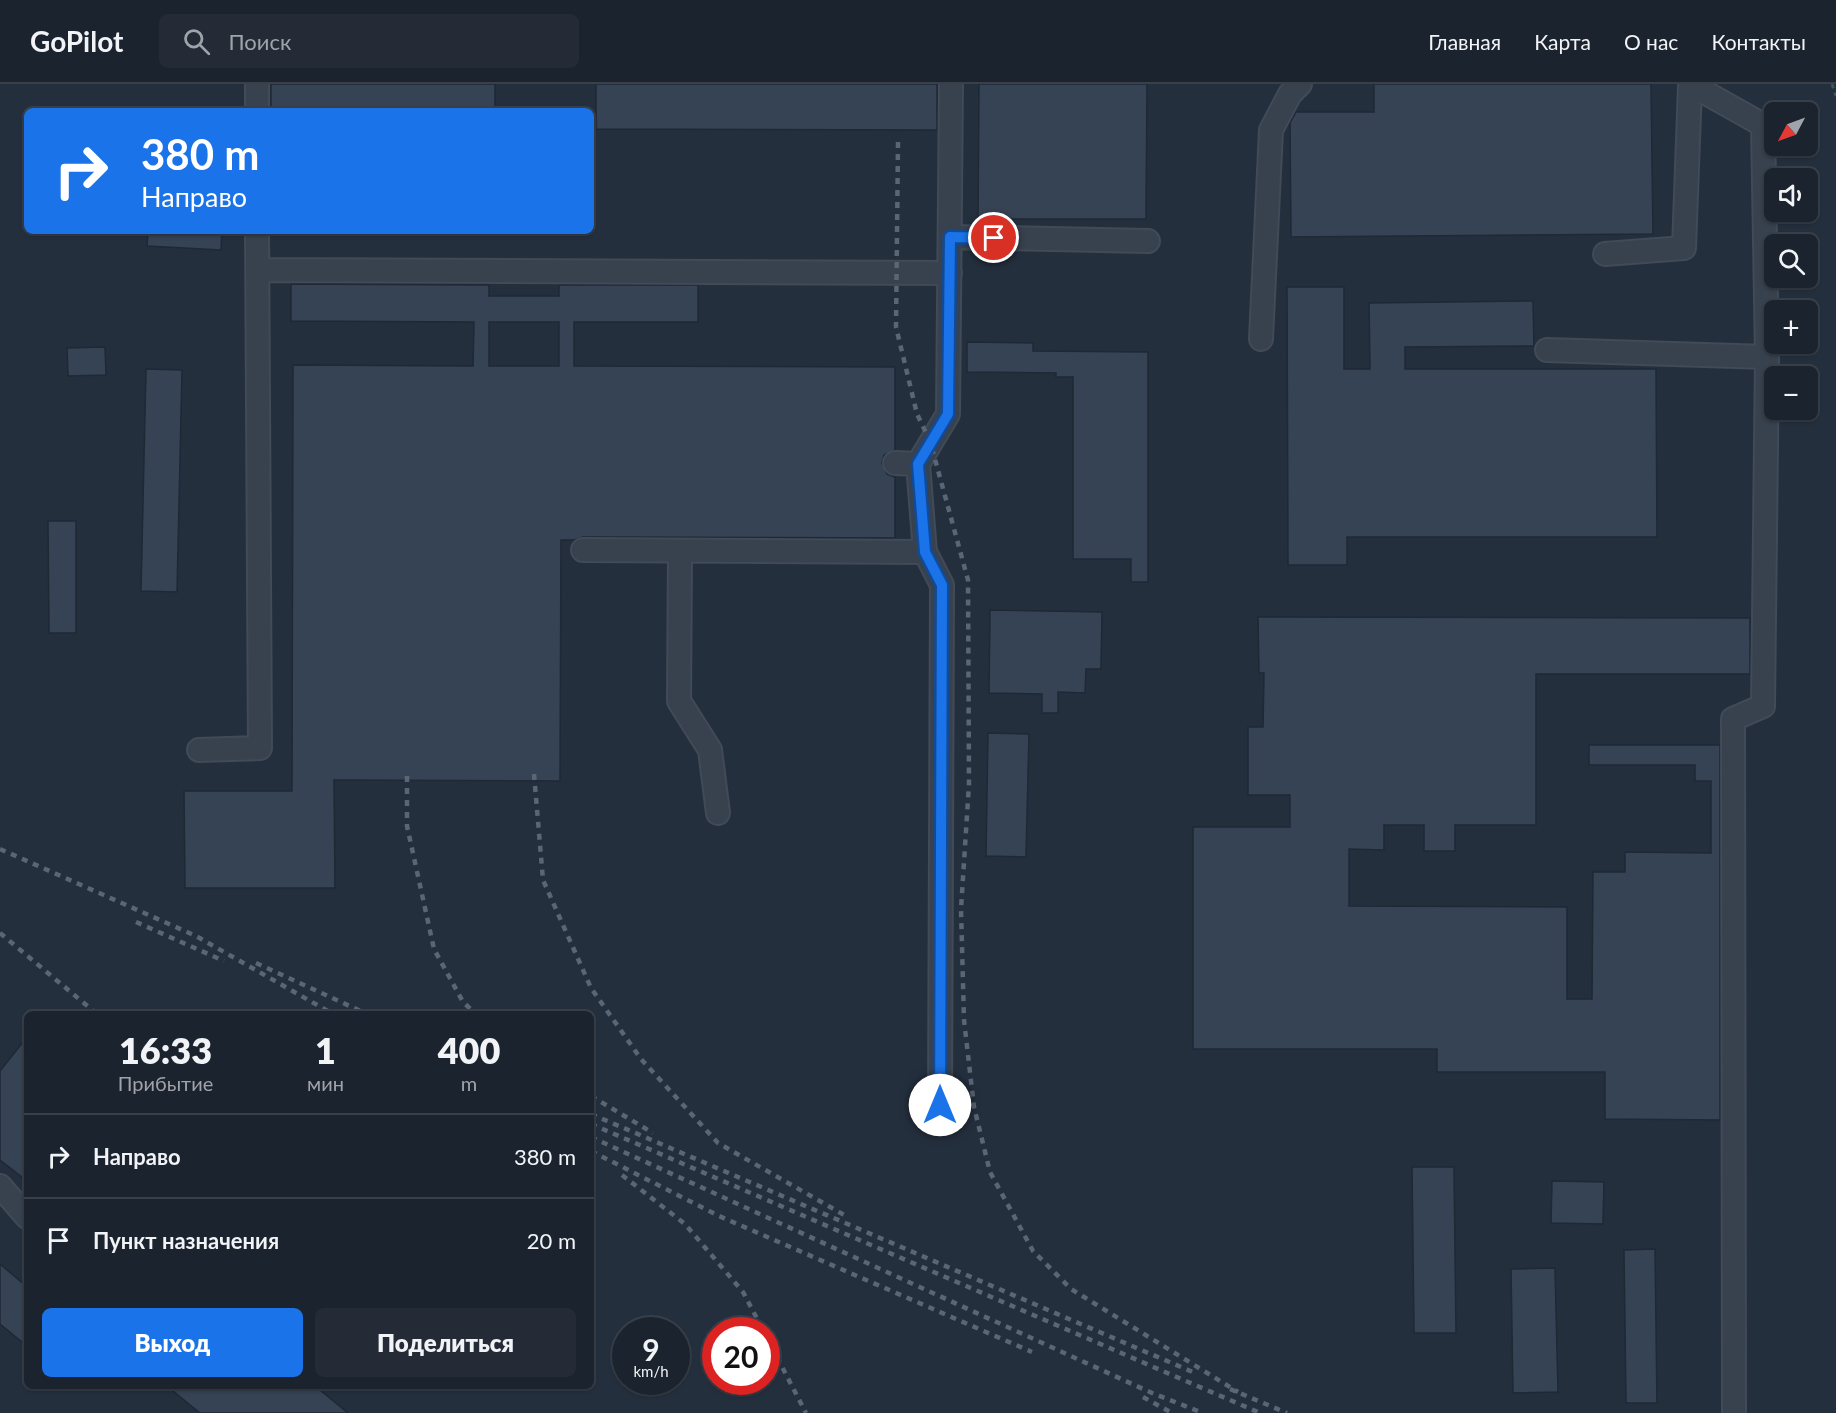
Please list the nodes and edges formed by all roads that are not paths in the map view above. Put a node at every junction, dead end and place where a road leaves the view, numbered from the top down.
1 (257, 84) edge
2 (951, 84) edge
3 (1300, 84) edge
4 (1690, 85) edge
5 (257, 108) edge
6 (257, 234) edge
7 (950, 237) junction
8 (1148, 241) dead end
9 (1605, 254) dead end
10 (258, 270) junction
11 (950, 273) junction
12 (1261, 339) dead end
13 (1547, 350) dead end
14 (1767, 357) junction
15 (895, 463) dead end
16 (918, 464) junction
17 (583, 550) dead end
18 (680, 551) junction
19 (925, 552) junction
20 (199, 750) dead end
21 (718, 813) dead end
22 (940, 1105) dead end
23 (0, 1186) edge
24 (24, 1214) edge
25 (1734, 1413) edge

1 - 5 lane
2 - 7 lane
3 - 12 lane
4 - 9 lane
4 - 14 lane
6 - 10 lane
7 - 8 lane
7 - 11 lane
10 - 11 lane
10 - 20 lane
11 - 16 lane
13 - 14 lane
14 - 25 lane
15 - 16 lane
16 - 19 lane
17 - 18 lane
18 - 19 lane
18 - 21 lane
19 - 22 lane
23 - 24 lane

